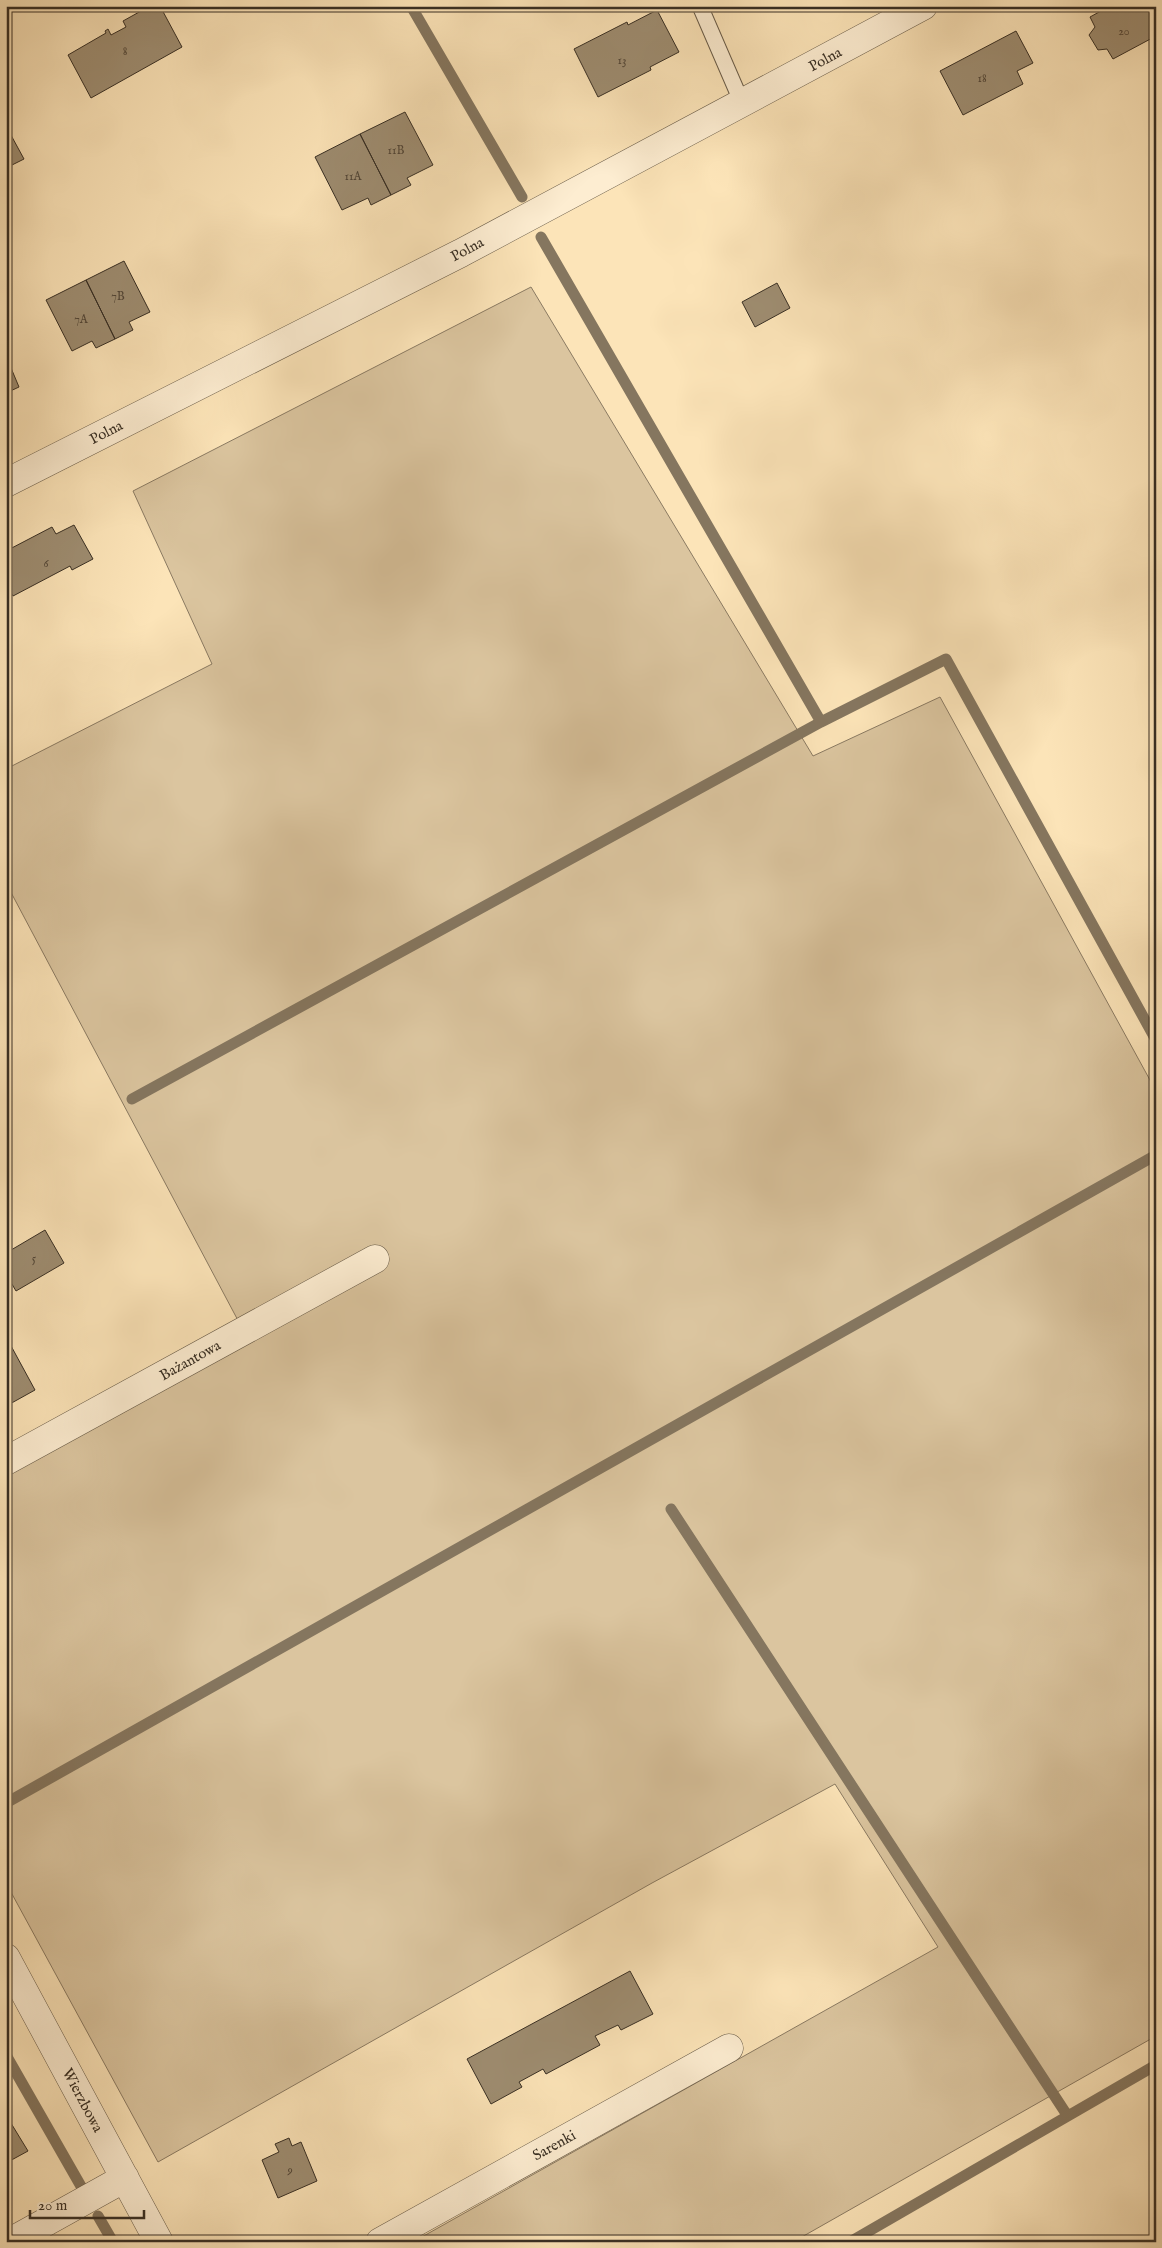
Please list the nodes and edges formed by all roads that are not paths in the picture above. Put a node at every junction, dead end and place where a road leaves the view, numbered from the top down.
1 (700, 6) edge
2 (923, 6) edge
3 (742, 103) junction
4 (6, 483) edge
5 (374, 1259) dead end
6 (6, 1461) edge
7 (6, 1958) edge
8 (729, 2048) dead end
9 (125, 2178) junction
10 (10, 2242) edge
11 (158, 2242) edge
12 (380, 2242) edge

1 - 3 lane
2 - 3 street, Polna
3 - 4 street, Polna
5 - 6 street, Bażantowa
7 - 9 street, Wierzbowa
8 - 12 street, Sarenki
9 - 10 street
9 - 11 street, Wierzbowa

